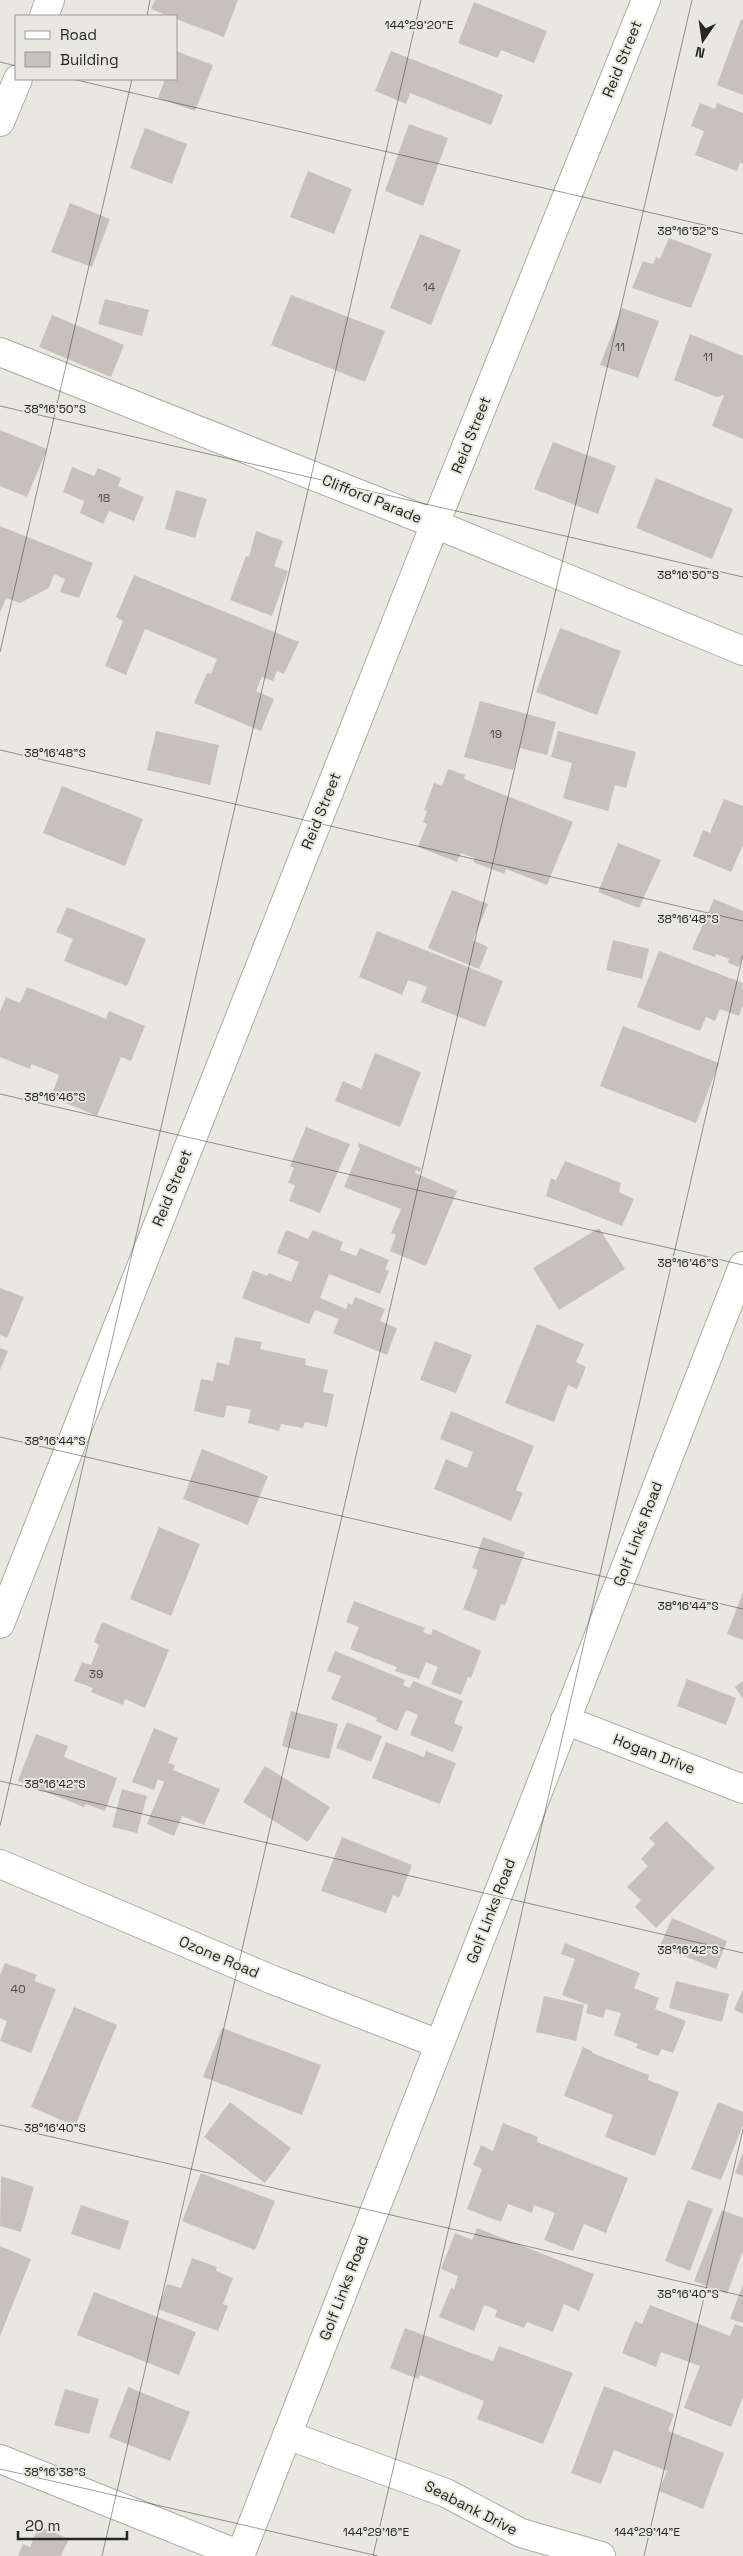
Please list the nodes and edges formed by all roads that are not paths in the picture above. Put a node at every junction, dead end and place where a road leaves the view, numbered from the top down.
1 (50, 0) edge
2 (646, 0) edge
3 (44, 15) edge
4 (18, 80) edge
5 (0, 122) edge
6 (0, 352) edge
7 (435, 524) junction
8 (743, 651) edge
9 (740, 1280) edge
10 (0, 1624) edge
11 (565, 1720) junction
12 (743, 1789) edge
13 (0, 1864) edge
14 (439, 2044) junction
15 (287, 2435) junction
16 (0, 2460) edge
17 (240, 2555) edge
18 (601, 2556) edge

1 - 3 street
2 - 7 street, Reid Street
4 - 5 street
6 - 7 street, Clifford Parade
7 - 8 street, Clifford Parade
7 - 10 street, Reid Street
9 - 11 street, Golf Links Road
11 - 12 street, Hogan Drive
11 - 14 street, Golf Links Road
13 - 14 street, Ozone Road
14 - 15 street, Golf Links Road
15 - 17 street, Golf Links Road
15 - 18 street, Seabank Drive
16 - 17 street

